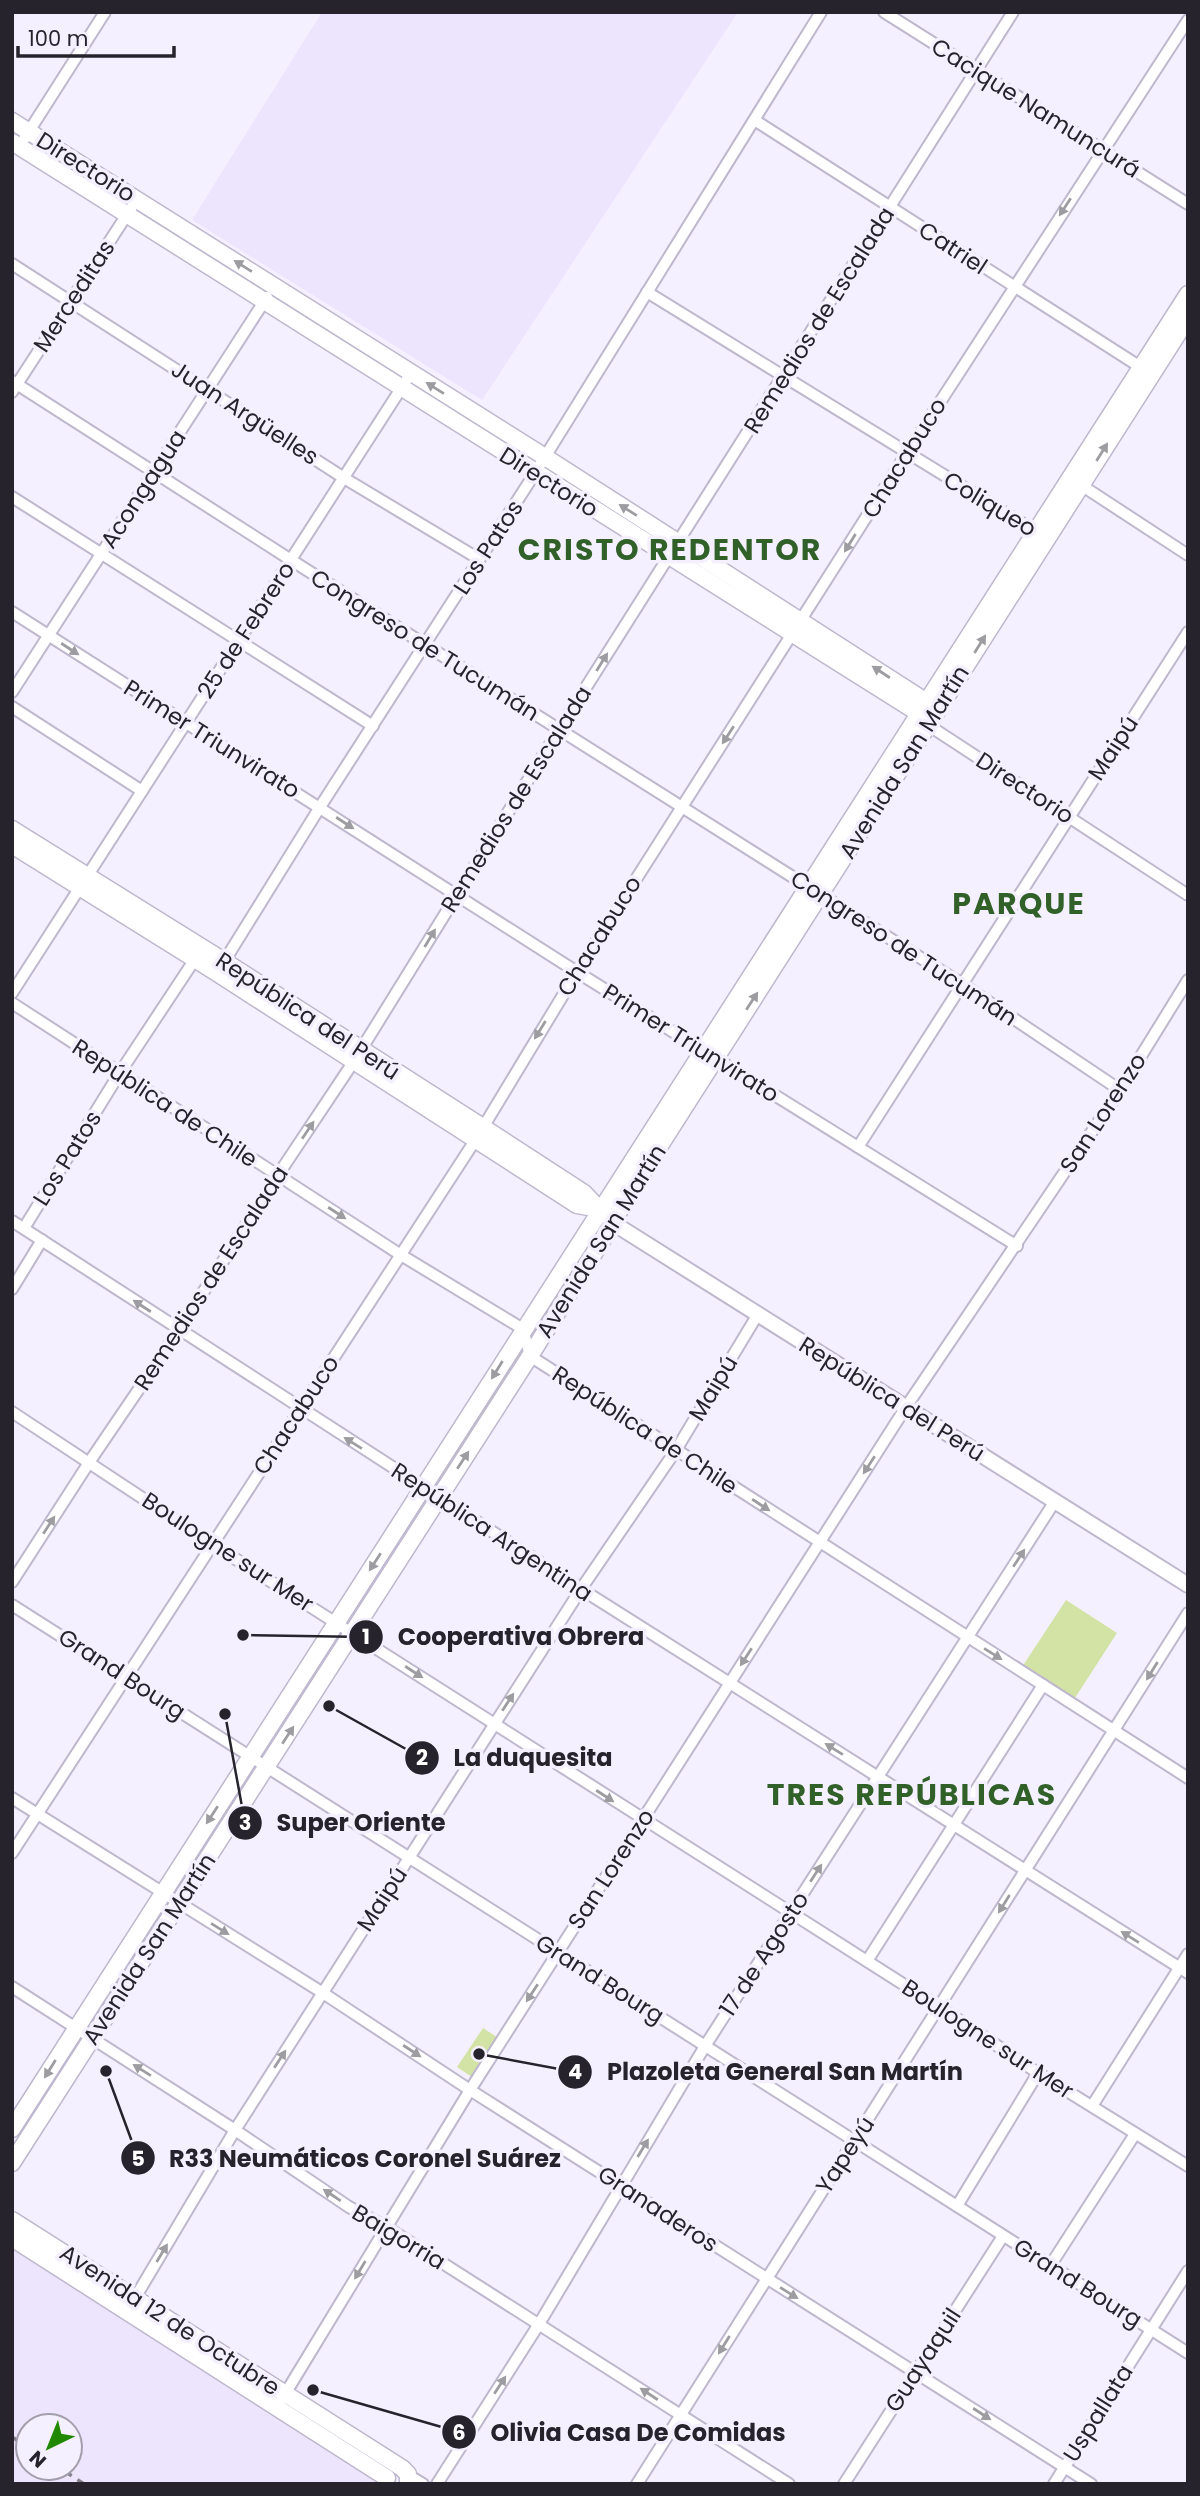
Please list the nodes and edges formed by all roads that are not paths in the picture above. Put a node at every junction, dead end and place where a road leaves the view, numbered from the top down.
1 (105, 12) edge
2 (821, 12) edge
3 (884, 12) edge
4 (1013, 12) edge
5 (1188, 20) edge
6 (976, 71) junction
7 (12, 121) edge
8 (756, 121) junction
9 (28, 131) junction
10 (16, 144) edge
11 (1102, 150) junction
12 (136, 199) junction
13 (1188, 204) edge
14 (890, 208) junction
15 (127, 215) junction
16 (12, 264) edge
17 (274, 286) junction
18 (1013, 287) junction
19 (647, 292) junction
20 (1188, 294) edge
21 (264, 301) junction
22 (71, 302) junction
23 (1188, 318) edge
24 (1145, 370) junction
25 (411, 373) junction
26 (782, 377) junction
27 (14, 386) edge
28 (402, 388) junction
29 (208, 390) junction
30 (907, 453) junction
31 (545, 457) junction
32 (154, 472) junction
33 (535, 473) junction
34 (344, 478) junction
35 (1081, 485) junction
36 (12, 497) edge
37 (1041, 534) junction
38 (678, 542) junction
39 (101, 554) junction
40 (1188, 555) edge
41 (669, 557) junction
42 (479, 559) junction
43 (291, 560) junction
44 (12, 612) edge
45 (801, 621) junction
46 (1188, 632) edge
47 (792, 635) junction
48 (49, 636) junction
49 (238, 642) junction
50 (426, 645) junction
51 (12, 692) edge
52 (12, 707) edge
53 (928, 713) junction
54 (185, 724) junction
55 (373, 726) junction
56 (559, 730) junction
57 (142, 791) junction
58 (320, 807) junction
59 (681, 808) junction
60 (1068, 816) junction
61 (12, 829) edge
62 (12, 845) edge
63 (84, 882) junction
64 (814, 890) junction
65 (456, 895) junction
66 (1188, 895) edge
67 (199, 954) junction
68 (221, 967) junction
69 (577, 972) junction
70 (1188, 980) edge
71 (962, 984) junction
72 (12, 993) edge
73 (12, 1003) edge
74 (709, 1054) junction
75 (358, 1056) junction
76 (119, 1074) junction
77 (1120, 1090) junction
78 (479, 1133) junction
79 (858, 1147) junction
80 (278, 1175) junction
81 (600, 1209) junction
82 (12, 1221) edge
83 (614, 1223) junction
84 (24, 1228) junction
85 (42, 1240) junction
86 (1017, 1246) junction
87 (401, 1255) junction
88 (12, 1289) edge
89 (758, 1314) junction
90 (523, 1329) junction
91 (179, 1330) junction
92 (530, 1356) junction
93 (906, 1407) junction
94 (300, 1409) junction
95 (12, 1412) edge
96 (676, 1450) junction
97 (90, 1461) junction
98 (423, 1487) junction
99 (439, 1498) junction
100 (1055, 1501) junction
101 (819, 1542) junction
102 (212, 1544) junction
103 (12, 1582) edge
104 (1188, 1585) edge
105 (581, 1589) junction
106 (12, 1605) edge
107 (1188, 1613) edge
108 (336, 1622) junction
109 (353, 1633) junction
110 (968, 1638) junction
111 (125, 1676) junction
112 (730, 1683) junction
113 (1043, 1685) junction
114 (494, 1724) junction
115 (1114, 1731) junction
116 (250, 1756) junction
117 (267, 1767) junction
118 (878, 1777) junction
119 (1188, 1778) edge
120 (12, 1798) edge
121 (37, 1814) junction
122 (642, 1819) junction
123 (953, 1825) junction
124 (12, 1853) edge
125 (409, 1858) junction
126 (1025, 1870) junction
127 (163, 1892) junction
128 (179, 1903) junction
129 (791, 1912) junction
130 (558, 1952) junction
131 (1188, 1954) edge
132 (867, 1961) junction
133 (1184, 1971) edge
134 (12, 1987) edge
135 (323, 1993) junction
136 (939, 2007) junction
137 (76, 2028) junction
138 (92, 2038) junction
139 (705, 2046) junction
140 (1038, 2073) junction
141 (470, 2090) junction
142 (1092, 2106) junction
143 (12, 2129) edge
144 (235, 2130) junction
145 (1135, 2134) junction
146 (854, 2141) junction
147 (12, 2163) edge
148 (1188, 2166) edge
149 (620, 2185) junction
150 (957, 2206) junction
151 (12, 2220) edge
152 (386, 2227) junction
153 (1003, 2236) junction
154 (12, 2238) edge
155 (1050, 2266) junction
156 (1188, 2271) edge
157 (766, 2278) junction
158 (131, 2304) junction
159 (539, 2324) junction
160 (1150, 2329) junction
161 (1188, 2353) edge
162 (916, 2371) junction
163 (281, 2400) junction
164 (681, 2415) junction
165 (1065, 2467) junction
166 (398, 2480) edge
167 (437, 2484) edge
168 (637, 2484) edge
169 (789, 2484) edge
170 (844, 2484) edge
171 (1054, 2484) edge
172 (1091, 2484) edge

1 - 9 street
2 - 8 street, Los Patos
3 - 6 street, Cacique Namuncurá
4 - 6 street, Remedios de Escalada
5 - 11 street, Chacabuco
6 - 11 street, Cacique Namuncurá
6 - 14 street, Remedios de Escalada
7 - 9 main road, Directorio
8 - 14 street, Catriel
8 - 19 street, Los Patos
9 - 10 street
9 - 12 main road, Directorio
10 - 15 main road, Directorio
11 - 13 street, Cacique Namuncurá
11 -> 18 street, Chacabuco
12 - 15 street, Merceditas
17 -> 12 main road, Directorio
14 - 18 street, Catriel
14 - 26 street, Remedios de Escalada
15 - 21 main road, Directorio
15 - 22 street, Merceditas
16 - 22 street, Juan Argüelles
17 - 21 street, Acongagua
17 - 25 main road, Directorio
18 - 24 street, Catriel
18 - 30 street, Chacabuco
19 - 26 street, Coliqueo
19 - 31 street, Los Patos
20 - 24 main road, Avenida San Martín
21 - 28 main road, Directorio
21 - 29 street, Acongagua
22 - 27 street, Merceditas
22 - 29 street, Juan Argüelles
23 - 24 main road, Avenida San Martín
35 -> 24 main road, Avenida San Martín
24 - 37 main road, Avenida San Martín
25 - 28 street, 25 de Febrero
31 -> 25 main road, Directorio
26 - 30 street, Coliqueo
26 - 38 street, Remedios de Escalada
27 - 32 street, Congreso de Tucumán
28 - 33 main road, Directorio
28 - 34 street, 25 de Febrero
29 - 32 street, Acongagua
29 - 34 street, Juan Argüelles
30 - 37 street, Coliqueo
30 -> 45 street, Chacabuco
31 - 33 street, Los Patos
38 -> 31 main road, Directorio
32 - 39 street, Acongagua
32 - 43 street, Congreso de Tucumán
33 - 41 main road, Directorio
33 - 42 street, Los Patos
34 - 42 street, Juan Argüelles
34 - 43 street, 25 de Febrero
35 - 37 main road, Avenida San Martín
35 - 40 street
36 - 39 street
37 - 53 main road, Avenida San Martín
38 - 41 street, Remedios de Escalada
38 - 45 main road, Directorio
39 - 48 street, Acongagua
39 - 49 street
41 - 47 main road, Directorio
56 -> 41 street, Remedios de Escalada
42 - 50 street, Los Patos
43 - 49 street, 25 de Febrero
43 - 50 street, Congreso de Tucumán
44 - 48 street, Primer Triunvirato
45 - 47 street, Chacabuco
53 -> 45 main road, Directorio
46 - 60 street, Maipú
47 - 53 main road, Directorio
47 -> 59 street, Chacabuco
48 - 51 street, Acongagua
48 -> 54 street, Primer Triunvirato
49 - 54 street, 25 de Febrero
49 - 55 street
50 - 55 street, Los Patos
50 - 56 street, Congreso de Tucumán
52 - 57 street
53 - 60 street, Directorio
53 - 64 main road, Avenida San Martín
54 - 57 street, 25 de Febrero
54 - 58 street, Primer Triunvirato
55 - 58 street, Los Patos
56 - 59 street, Congreso de Tucumán
56 - 65 street, Remedios de Escalada
57 - 63 street, 25 de Febrero
58 -> 65 street, Primer Triunvirato
58 - 68 street, Los Patos
59 - 64 street, Congreso de Tucumán
59 - 69 street, Chacabuco
60 - 66 street, Directorio
60 - 71 street, Maipú
61 - 63 main road, República del Perú
62 - 63 main road, República del Perú
63 - 67 main road, República del Perú
63 - 72 street, 25 de Febrero
64 - 71 street, Congreso de Tucumán
64 - 74 main road, Avenida San Martín
65 - 69 street, Primer Triunvirato
75 -> 65 street, Remedios de Escalada
67 - 68 main road, República del Perú
67 - 76 street, Los Patos
68 - 75 main road, República del Perú
69 - 74 street, Primer Triunvirato
69 -> 78 street, Chacabuco
70 - 77 street, San Lorenzo
71 - 77 street, Congreso de Tucumán
71 - 79 street, Maipú
73 - 76 street, República de Chile
74 - 79 street, Primer Triunvirato
74 - 81 main road, Avenida San Martín
74 - 83 main road, Avenida San Martín
75 - 78 main road, República del Perú
80 -> 75 street, Remedios de Escalada
76 - 80 street, República de Chile
76 - 84 street, Los Patos
77 - 86 street, San Lorenzo
78 - 81 main road, República del Perú
78 - 87 street, Chacabuco
79 - 86 street, Primer Triunvirato
80 -> 87 street, República de Chile
80 - 91 street, Remedios de Escalada
81 - 83 main road, República del Perú
81 - 90 main road, Avenida San Martín
82 - 84 street, República Argentina
83 - 89 street, República del Perú
83 - 92 main road, Avenida San Martín
84 - 85 street, República Argentina
85 - 88 street, Los Patos
91 -> 85 street, República Argentina
86 - 93 street, San Lorenzo
87 - 90 street, República de Chile
87 - 94 street, Chacabuco
89 - 93 street, República del Perú
89 - 96 street, Maipú
90 - 92 street, República de Chile
90 -> 98 main road, Avenida San Martín
91 - 94 street, República Argentina
91 - 97 street, Remedios de Escalada
92 - 96 street, República de Chile
99 -> 92 main road, Avenida San Martín
93 - 100 street, República del Perú
93 -> 101 street, San Lorenzo
98 -> 94 street, República Argentina
94 - 102 street, Chacabuco
95 - 97 street, Boulogne sur Mer
96 -> 101 street, República de Chile
96 - 105 street, Maipú
97 - 102 street, Boulogne sur Mer
103 -> 97 street, Remedios de Escalada
98 - 99 street, República Argentina
98 -> 108 main road, Avenida San Martín
99 - 105 street, República Argentina
99 - 109 main road, Avenida San Martín
100 - 104 street, República del Perú
110 -> 100 street, 17 de Agosto
101 - 110 street, República de Chile
101 -> 112 street, San Lorenzo
102 - 108 street, Boulogne sur Mer
102 - 111 street, Chacabuco
105 - 112 street, República Argentina
114 -> 105 street, Maipú
106 - 111 street, Grand Bourg
107 -> 115 street, Yapeyú
108 - 109 street, Boulogne sur Mer
108 - 116 main road, Avenida San Martín
109 -> 114 street, Boulogne sur Mer
117 -> 109 main road, Avenida San Martín
110 -> 113 street, República de Chile
110 - 118 street, 17 de Agosto
111 - 116 street, Grand Bourg
111 - 121 street, Chacabuco
118 -> 112 street, República Argentina
112 - 122 street, San Lorenzo
113 - 115 street, República de Chile
113 - 123 street
114 -> 122 street, Boulogne sur Mer
114 - 125 street, Maipú
115 - 119 street, República de Chile
115 - 126 street, Yapeyú
116 - 117 street, Grand Bourg
116 -> 127 main road, Avenida San Martín
117 - 125 street, Grand Bourg
117 - 128 main road, Avenida San Martín
118 - 123 street, República Argentina
129 -> 118 street, 17 de Agosto
120 - 121 street, Granaderos
121 - 124 street, Chacabuco
121 - 127 street, Granaderos
122 - 129 street, Boulogne sur Mer
122 - 130 street, San Lorenzo
123 - 126 street, República Argentina
123 - 132 street
125 - 130 street, Grand Bourg
125 - 135 street, Maipú
133 -> 126 street, República Argentina
126 -> 136 street, Yapeyú
127 - 128 street, Granaderos
127 - 137 main road, Avenida San Martín
128 -> 135 street, Granaderos
128 - 138 main road, Avenida San Martín
129 - 132 street, Boulogne sur Mer
129 - 139 street, 17 de Agosto
130 - 139 street, Grand Bourg
130 -> 141 street, San Lorenzo
131 - 133 street
132 - 136 street, Boulogne sur Mer
133 - 142 street
134 - 137 street, Baigorria
135 -> 141 street, Granaderos
144 -> 135 street, Maipú
136 - 140 street, Boulogne sur Mer
136 - 146 street, Yapeyú
137 - 138 street, Baigorria
137 -> 143 main road, Avenida San Martín
144 -> 138 street, Baigorria
138 - 147 main road, Avenida San Martín
139 - 146 street, Grand Bourg
149 -> 139 street, 17 de Agosto
140 - 142 street, Boulogne sur Mer
140 - 150 street
141 - 149 street, Granaderos
141 - 152 street, San Lorenzo
142 - 145 street, Boulogne sur Mer
152 -> 144 street, Baigorria
158 -> 144 street, Maipú
145 - 148 street, Boulogne sur Mer
145 - 155 street
146 - 150 street, Grand Bourg
146 - 157 street, Yapeyú
149 - 157 street, Granaderos
149 - 159 street, 17 de Agosto
150 - 153 street, Grand Bourg
151 - 158 main road, Avenida 12 de Octubre
152 - 159 street, Baigorria
152 -> 163 street, San Lorenzo
153 - 155 street, Grand Bourg
153 - 162 street, Guayaquil
154 - 158 main road, Avenida 12 de Octubre
155 - 160 street, Grand Bourg
156 - 160 street, Uspallata
157 -> 162 street, Granaderos
157 -> 164 street, Yapeyú
158 - 163 main road, Avenida 12 de Octubre
164 -> 159 street, Baigorria
167 -> 159 street, 17 de Agosto
160 - 161 street, Grand Bourg
160 - 165 street, Uspallata
162 -> 165 street, Granaderos
162 - 170 street, Guayaquil
163 - 166 main road, Avenida 12 de Octubre
164 - 168 street, Yapeyú
164 - 169 street, Baigorria
165 - 171 street, Uspallata
165 - 172 street, Granaderos

